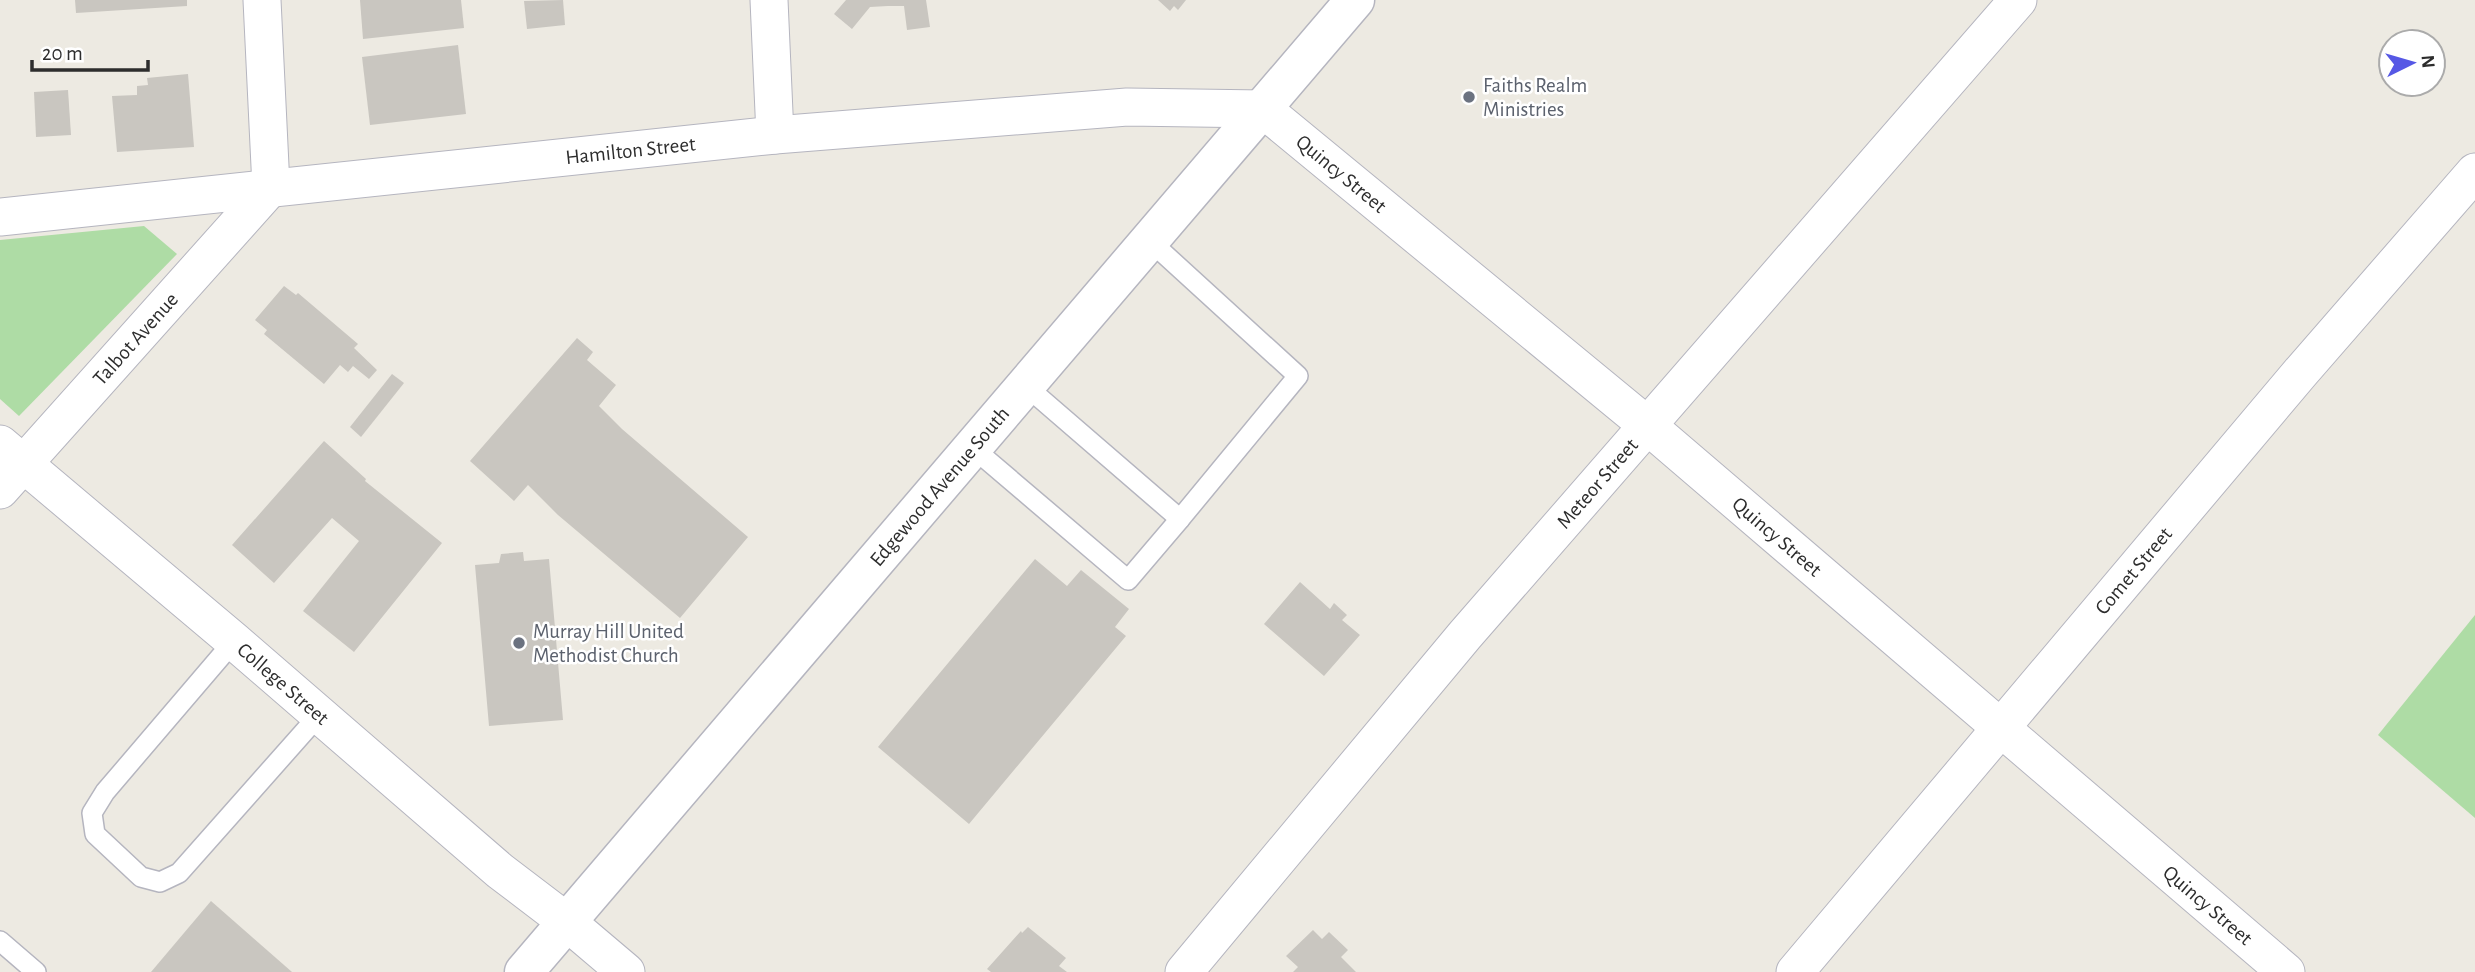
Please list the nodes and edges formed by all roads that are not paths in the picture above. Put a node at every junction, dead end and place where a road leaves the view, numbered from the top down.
1 (262, 0) edge
2 (768, 0) edge
3 (1355, 0) edge
4 (2018, 0) edge
5 (1263, 108) junction
6 (775, 135) junction
7 (2475, 173) edge
8 (271, 187) junction
9 (0, 217) edge
10 (1150, 241) junction
11 (1026, 386) junction
12 (1648, 426) junction
13 (973, 448) junction
14 (7, 466) edge
15 (1180, 519) junction
16 (234, 641) junction
17 (319, 715) junction
18 (2001, 729) junction
19 (567, 922) junction
20 (0, 941) edge
21 (36, 972) edge
22 (524, 972) edge
23 (626, 972) edge
24 (1184, 972) edge
25 (1795, 972) edge
26 (2286, 972) edge

1 - 8 street
2 - 6 street
3 - 5 main road, Edgewood Avenue South
4 - 12 street, Meteor Street
5 - 6 street, Hamilton Street
5 - 10 main road, Edgewood Avenue South
5 - 12 street, Quincy Street
6 - 8 street, Hamilton Street
7 - 18 street, Comet Street
8 - 9 street, Hamilton Street
8 - 14 street, Talbot Avenue
10 - 11 main road, Edgewood Avenue South
10 - 15 lane
11 - 13 main road, Edgewood Avenue South
11 - 15 lane
12 - 18 street, Quincy Street
12 - 24 street, Meteor Street
13 - 15 lane
13 - 19 main road, Edgewood Avenue South
14 - 16 street, College Street
16 - 17 street, College Street
16 - 17 lane
17 - 19 street, College Street
18 - 25 street, Comet Street
18 - 26 street, Quincy Street
19 - 22 main road, Edgewood Avenue South
19 - 23 street, College Street
20 - 21 lane

